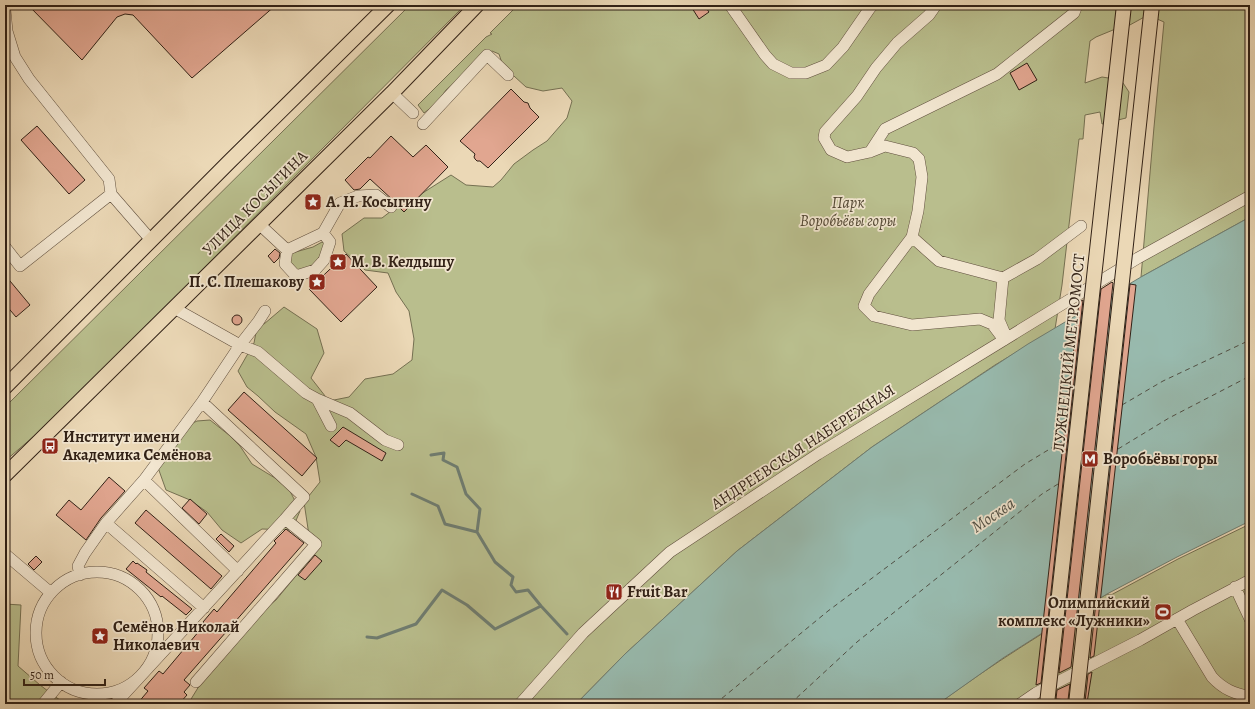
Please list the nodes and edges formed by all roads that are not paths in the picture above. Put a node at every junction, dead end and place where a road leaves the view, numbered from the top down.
1 (388, 5) edge
2 (477, 5) edge
3 (730, 5) edge
4 (873, 5) edge
5 (936, 5) edge
6 (1077, 5) edge
7 (1124, 5) edge
8 (1152, 5) edge
9 (5, 10) edge
10 (508, 75) dead end
11 (392, 93) junction
12 (413, 113) dead end
13 (423, 124) dead end
14 (870, 152) junction
15 (111, 194) junction
16 (1250, 196) edge
17 (391, 207) dead end
18 (259, 224) junction
19 (1081, 226) dead end
20 (323, 233) junction
21 (912, 237) junction
22 (151, 240) junction
23 (5, 247) edge
24 (287, 250) junction
25 (1003, 278) junction
26 (174, 308) junction
27 (265, 312) dead end
28 (1006, 339) junction
29 (240, 345) junction
30 (5, 387) edge
31 (317, 399) junction
32 (202, 402) junction
33 (332, 426) dead end
34 (398, 445) dead end
35 (5, 475) edge
36 (144, 480) junction
37 (285, 519) junction
38 (106, 522) junction
39 (5, 554) edge
40 (238, 571) junction
41 (80, 575) junction
42 (1250, 580) edge
43 (1235, 588) junction
44 (51, 592) junction
45 (1246, 601) edge
46 (204, 608) junction
47 (1177, 619) junction
48 (1250, 619) edge
49 (142, 674) junction
50 (61, 682) junction
51 (196, 682) dead end
52 (1250, 697) edge
53 (43, 704) edge
54 (116, 704) edge
55 (520, 704) edge
56 (1020, 704) edge
57 (1048, 704) edge
58 (1076, 704) edge

1 - 22 main road
2 - 11 main road, УЛИЦА КОСЫГИНА
3 - 4 street
5 - 14 street
6 - 14 street
7 - 57 main road, ЛУЖНЕЦКИЙ МЕТРОМОСТ, bridge
8 - 58 main road, bridge
9 - 15 street
10 - 13 street
11 - 12 street
11 - 18 main road, УЛИЦА КОСЫГИНА
14 - 21 street
15 - 22 street
15 - 23 street
16 - 28 street, АНДРЕЕВСКАЯ НАБЕРЕЖНАЯ
17 - 20 street
18 - 24 street
18 - 26 main road, УЛИЦА КОСЫГИНА
19 - 25 street
20 - 24 street
20 - 24 street
21 - 25 street
21 - 28 street
22 - 30 main road
25 - 28 street
26 - 29 street
26 - 35 main road, УЛИЦА КОСЫГИНА
27 - 29 street
28 - 55 street, АНДРЕЕВСКАЯ НАБЕРЕЖНАЯ
29 - 31 street
29 - 32 street
31 - 33 street
31 - 34 street
32 - 36 street
32 - 37 street
36 - 38 street
36 - 40 street
37 - 40 street
37 - 51 street
38 - 41 street
38 - 46 street
39 - 44 street
40 - 46 street
41 - 44 street
41 - 49 street
42 - 43 street
43 - 45 street
43 - 47 street
44 - 50 street
45 - 48 street
46 - 49 street
47 - 52 street
47 - 56 street
49 - 50 street
49 - 54 street
50 - 53 street

